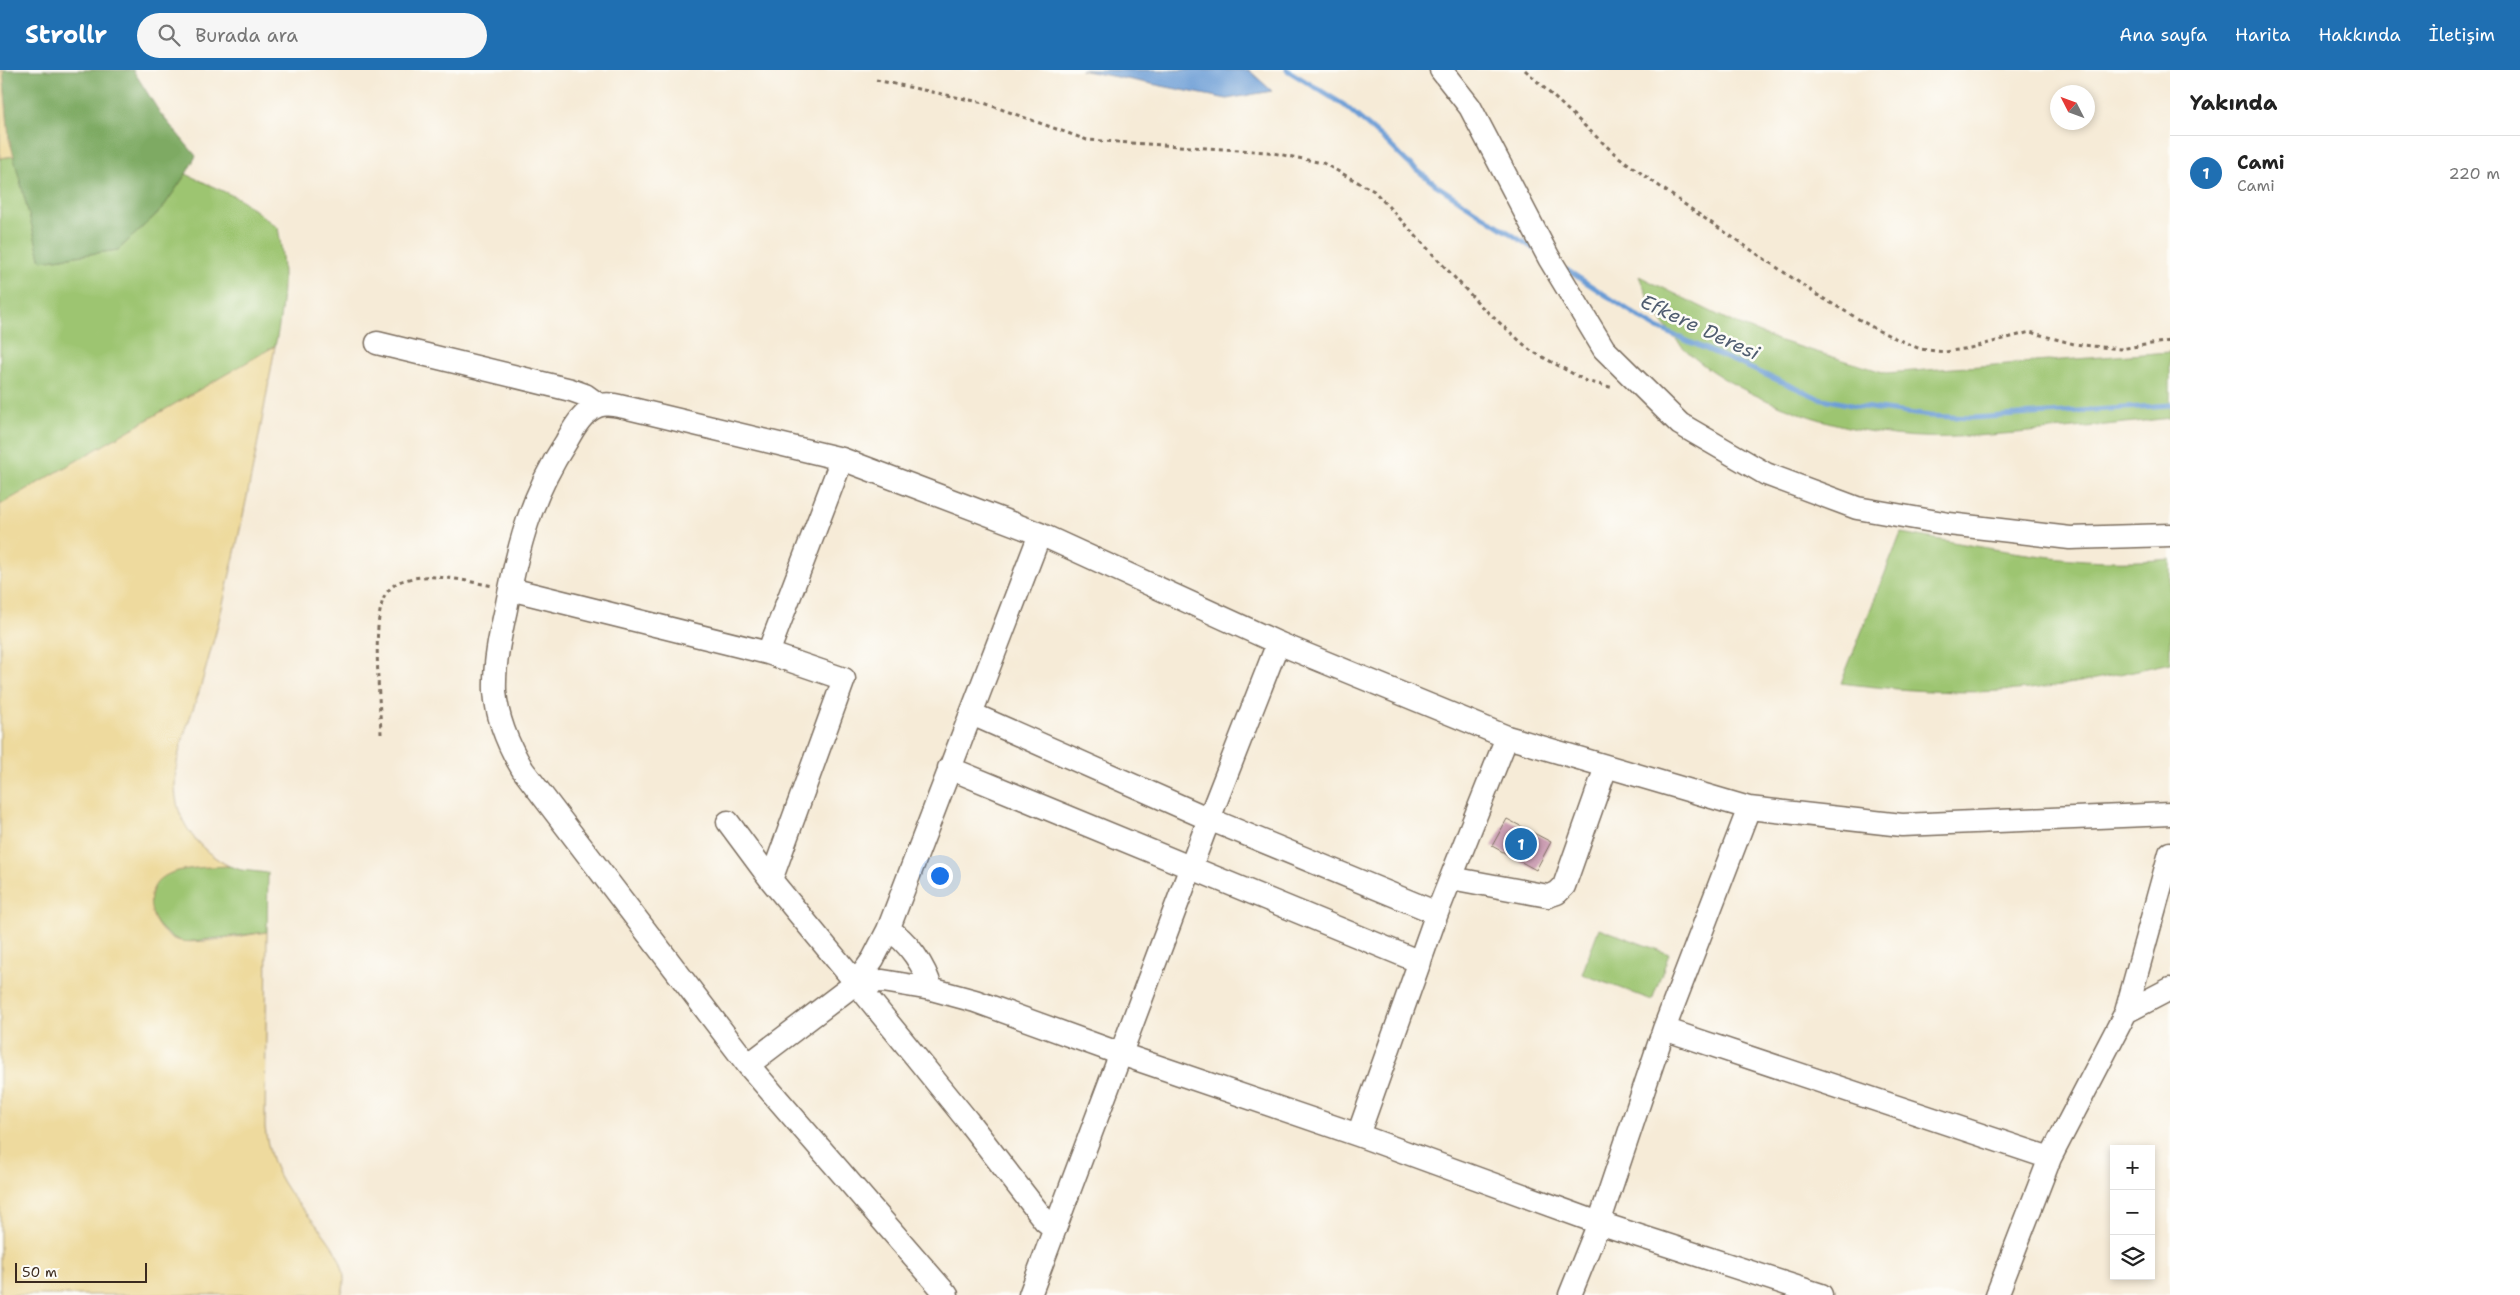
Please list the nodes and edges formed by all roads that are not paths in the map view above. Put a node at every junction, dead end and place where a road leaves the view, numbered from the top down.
1 (1441, 70) edge
2 (377, 343) dead end
3 (599, 406) junction
4 (842, 459) junction
5 (1040, 534) junction
6 (2170, 535) edge
7 (510, 589) junction
8 (1278, 643) junction
9 (768, 653) junction
10 (972, 714) junction
11 (1507, 737) junction
12 (1606, 767) junction
13 (949, 768) junction
14 (1749, 808) junction
15 (2170, 814) edge
16 (1209, 819) junction
17 (728, 822) dead end
18 (2170, 853) edge
19 (1190, 869) junction
20 (1451, 878) junction
21 (770, 880) junction
22 (1437, 913) junction
23 (888, 930) junction
24 (1420, 962) junction
25 (856, 983) junction
26 (931, 989) junction
27 (2170, 989) edge
28 (2126, 1012) junction
29 (1664, 1029) junction
30 (1121, 1054) junction
31 (748, 1066) junction
32 (1358, 1135) junction
33 (2050, 1158) junction
34 (1599, 1223) junction
35 (1055, 1229) junction
36 (947, 1295) edge
37 (1030, 1295) edge
38 (1570, 1295) edge
39 (1820, 1295) edge
40 (1998, 1295) edge

1 - 6 street
2 - 3 street
3 - 4 street
3 - 7 street
4 - 5 street
4 - 9 street
5 - 8 street
5 - 10 street
7 - 9 street
7 - 31 street
8 - 11 street
8 - 16 street
9 - 21 street
10 - 13 street
10 - 16 street
11 - 12 street
11 - 20 street
12 - 14 street
12 - 20 street
13 - 19 street
13 - 23 street
14 - 15 street
14 - 29 street
16 - 19 street
16 - 22 street
17 - 21 street
18 - 28 street
19 - 24 street
19 - 30 street
20 - 22 street
21 - 25 street
22 - 24 street
23 - 25 street
23 - 26 street
24 - 32 street
25 - 26 street
25 - 31 street
25 - 35 street
26 - 30 street
27 - 28 street
28 - 33 street
29 - 33 street
29 - 34 street
30 - 32 street
30 - 35 street
31 - 36 street
32 - 34 street
33 - 40 street
34 - 38 street
34 - 39 street
35 - 37 street

